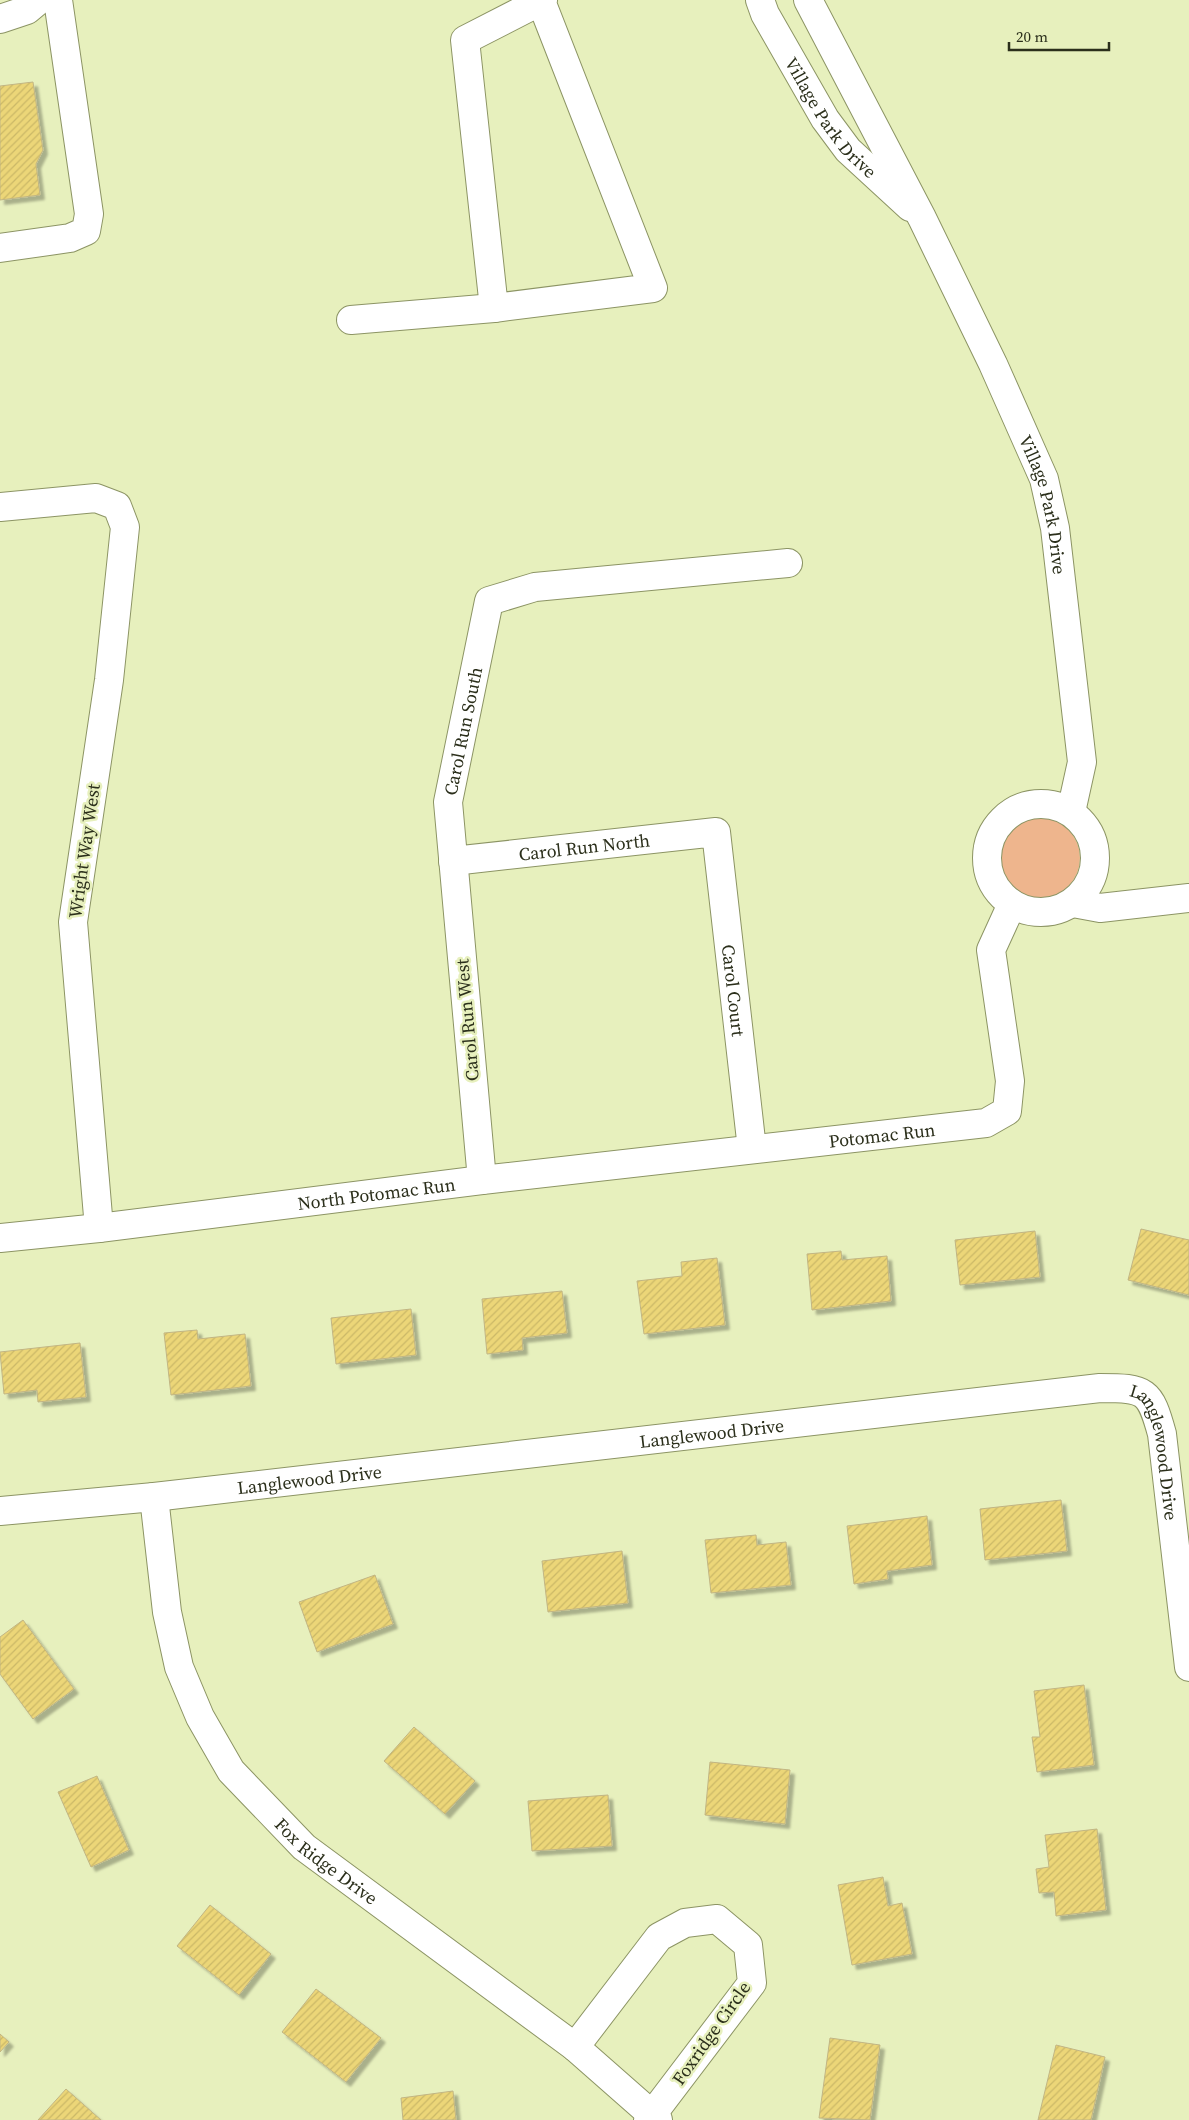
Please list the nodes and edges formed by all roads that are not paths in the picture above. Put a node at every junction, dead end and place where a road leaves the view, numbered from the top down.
1 (39, 0) edge
2 (58, 0) edge
3 (542, 0) edge
4 (760, 0) edge
5 (808, 0) edge
6 (0, 19) edge
7 (922, 218) junction
8 (0, 248) edge
9 (494, 308) junction
10 (351, 320) dead end
11 (0, 507) edge
12 (788, 563) dead end
13 (1070, 812) junction
14 (716, 832) joint
15 (453, 861) junction
16 (1189, 898) edge
17 (1073, 903) junction
18 (1012, 904) junction
19 (752, 1149) junction
20 (482, 1180) junction
21 (99, 1228) junction
22 (0, 1238) edge
23 (154, 1497) junction
24 (0, 1511) edge
25 (1189, 1668) edge
26 (575, 2047) junction
27 (652, 2118) edge

1 - 6 street
2 - 8 street
3 - 9 street
3 - 9 street
4 - 7 street, Village Park Drive
5 - 7 street, Village Park Drive
7 - 13 street, Village Park Drive
9 - 10 street
11 - 21 street, Wright Way West
12 - 15 street, Carol Run South
13 - 17 street
13 - 18 street
14 - 15 street, Carol Run North
14 - 19 street, Carol Court
15 - 20 street, Carol Run West
16 - 17 street
17 - 18 street
18 - 19 street, Potomac Run
19 - 20 street, North Potomac Run
20 - 21 street, North Potomac Run
21 - 22 street, North Potomac Run
23 - 24 street, Langlewood Drive
23 - 25 street, Langlewood Drive
23 - 26 street, Fox Ridge Drive
26 - 27 street, Fox Ridge Drive
26 - 27 street, Foxridge Circle

